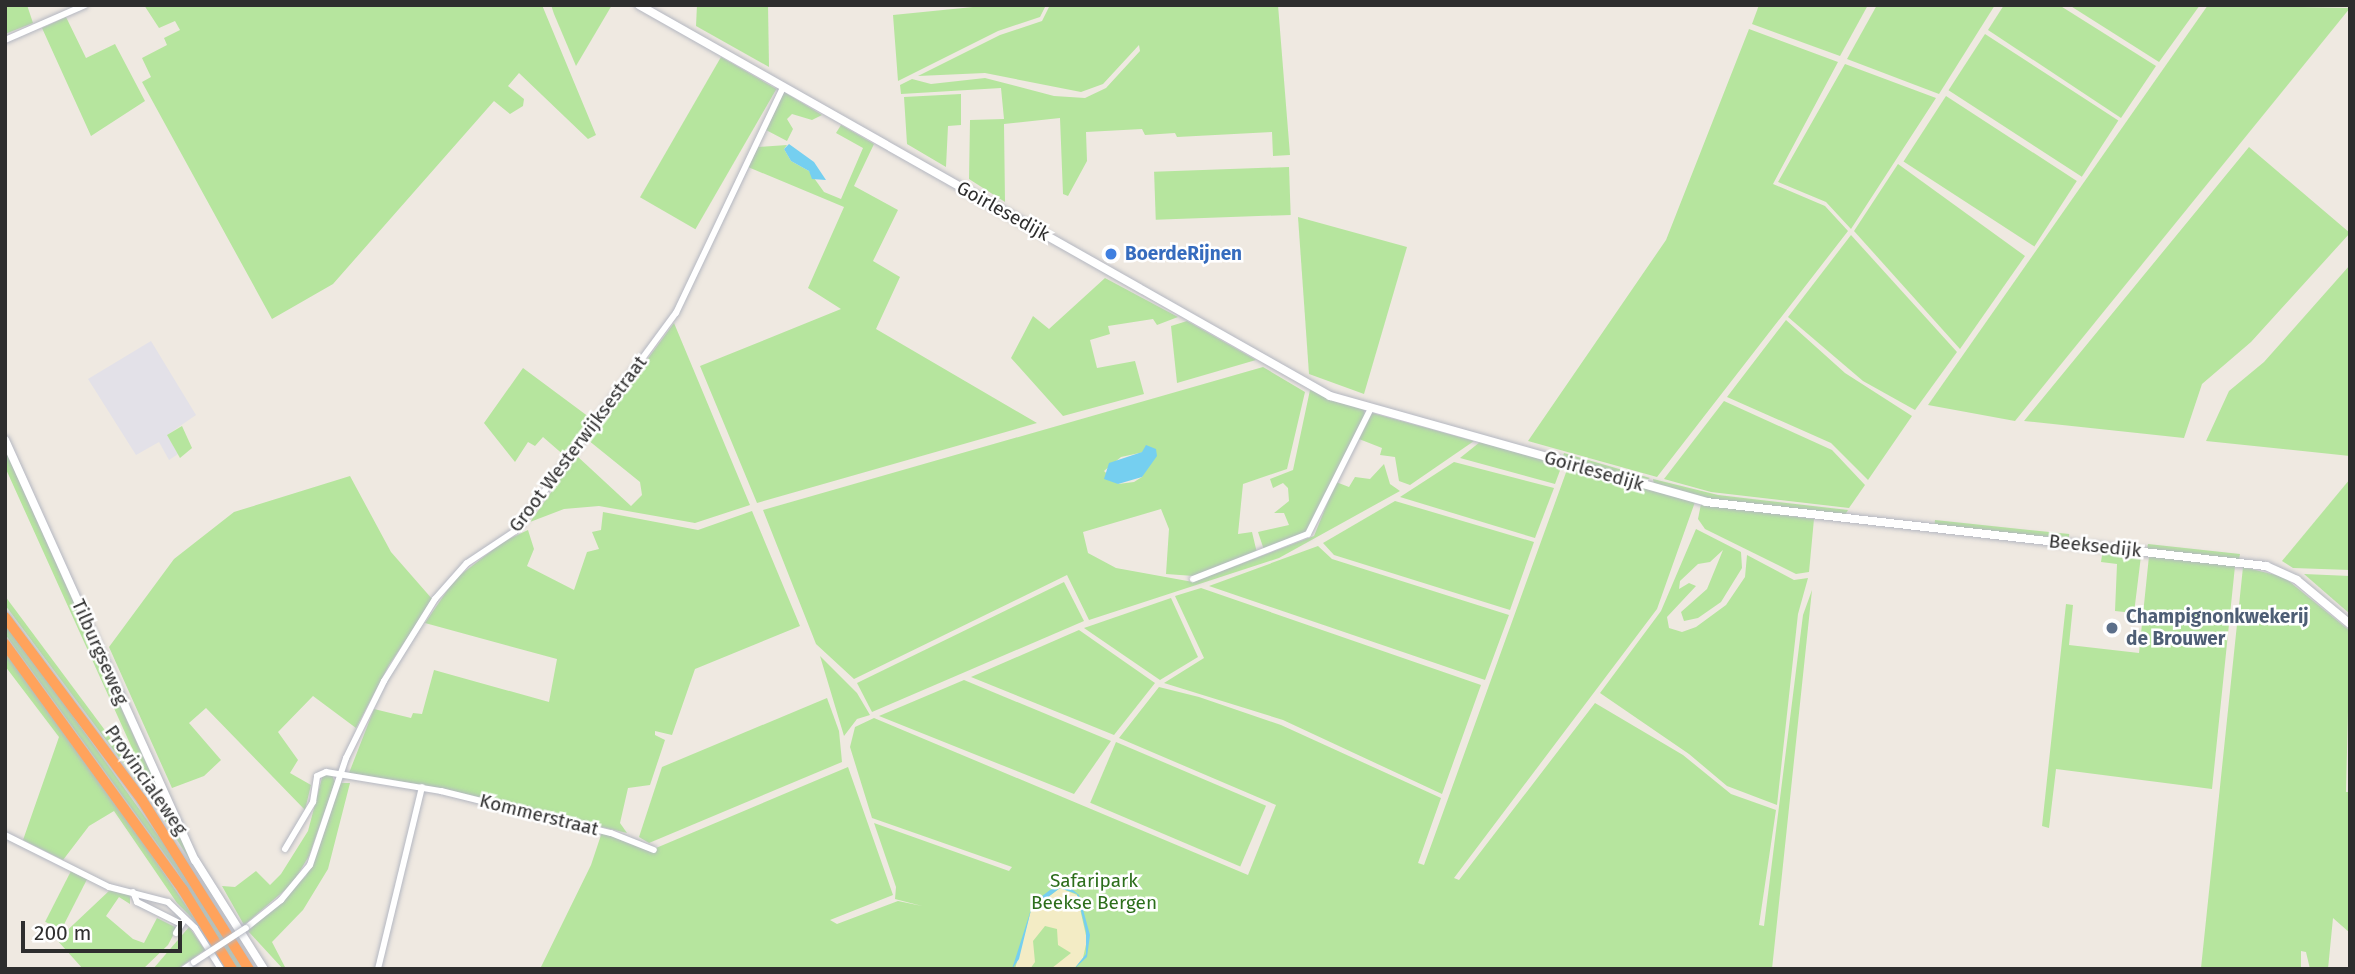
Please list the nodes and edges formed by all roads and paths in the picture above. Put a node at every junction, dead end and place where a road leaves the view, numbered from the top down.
1 (85, 5) edge
2 (639, 5) edge
3 (5, 40) edge
4 (783, 88) junction
5 (1371, 408) junction
6 (5, 440) edge
7 (1821, 515) joint
8 (1194, 579) dead end
9 (5, 617) edge
10 (2350, 624) edge
11 (5, 644) edge
12 (340, 774) junction
13 (422, 787) junction
14 (5, 835) edge
15 (285, 849) dead end
16 (654, 850) dead end
17 (133, 892) junction
18 (186, 917) junction
19 (181, 925) junction
20 (176, 933) dead end
21 (184, 969) edge
22 (221, 969) edge
23 (232, 969) edge
24 (249, 969) edge
25 (264, 969) edge
26 (378, 969) edge

1 - 3 street
2 - 4 street, Goirlesedijk
4 - 5 street, Goirlesedijk
4 - 12 street, Groot Westerwijksestraat
5 - 7 street, Goirlesedijk
5 - 8 street
6 - 25 street, Tilburgseweg
7 - 10 street, Beeksedijk
9 - 24 highway, Provincialeweg
11 - 23 highway, Provincialeweg
12 - 13 street, Kommerstraat
12 - 15 street
12 - 21 street, Groot Westerwijksestraat, bridge
13 - 16 street, Kommerstraat
13 - 26 street
14 - 17 street
17 - 18 street
17 - 19 street
18 - 19 street
18 - 22 street
19 - 20 street

